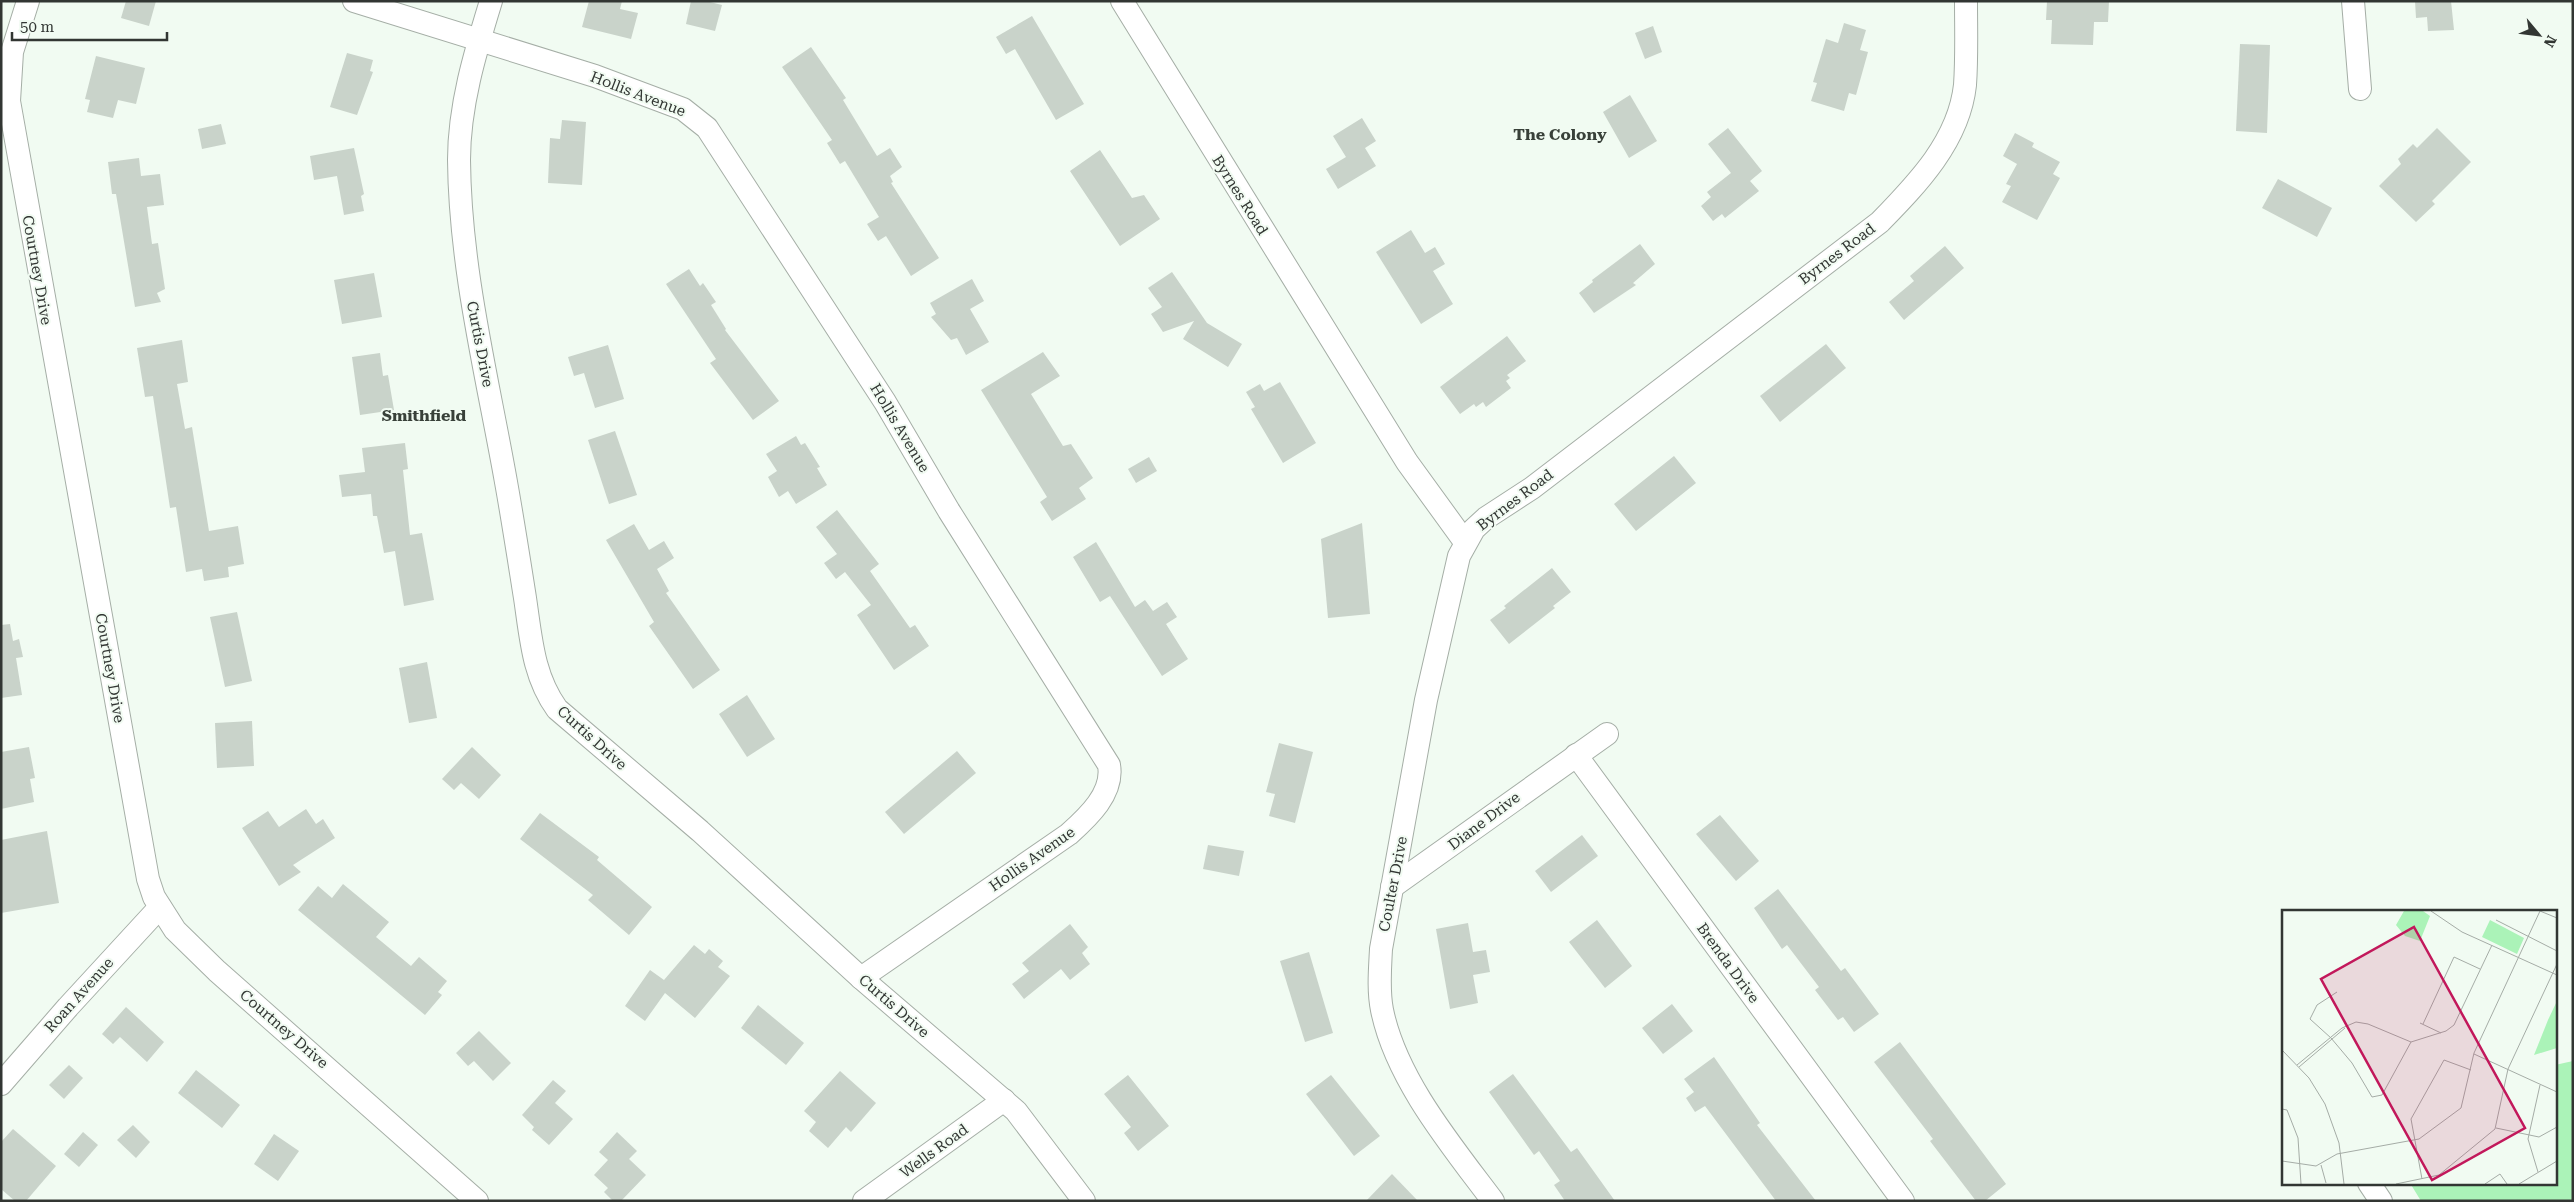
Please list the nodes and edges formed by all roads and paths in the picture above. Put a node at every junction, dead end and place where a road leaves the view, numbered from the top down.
1 (28, 1) edge
2 (354, 1) edge
3 (491, 1) edge
4 (1122, 1) edge
5 (1966, 1) edge
6 (2353, 1) edge
7 (479, 40) junction
8 (2360, 88) dead end
9 (1465, 542) junction
10 (1607, 734) dead end
11 (1576, 755) junction
12 (1392, 888) junction
13 (160, 907) junction
14 (861, 978) junction
15 (1, 1084) edge
16 (1004, 1100) junction
17 (2370, 1184) edge
18 (478, 1201) edge
19 (864, 1201) edge
20 (1084, 1201) edge
21 (1493, 1201) edge
22 (1903, 1201) edge
23 (2381, 1201) edge

1 - 13 street, Courtney Drive
2 - 7 street, Hollis Avenue
3 - 7 street, Curtis Drive
4 - 9 street, Byrnes Road
5 - 9 street, Byrnes Road
6 - 8 street
7 - 14 street, Curtis Drive
7 - 14 street, Hollis Avenue
9 - 12 street, Coulter Drive
10 - 11 street
11 - 12 street, Diane Drive
11 - 22 street, Brenda Drive
12 - 21 street, Coulter Drive
13 - 15 street, Roan Avenue
13 - 18 street, Courtney Drive
14 - 16 street, Curtis Drive
16 - 19 street, Wells Road
16 - 20 street, Curtis Drive
17 - 23 street

